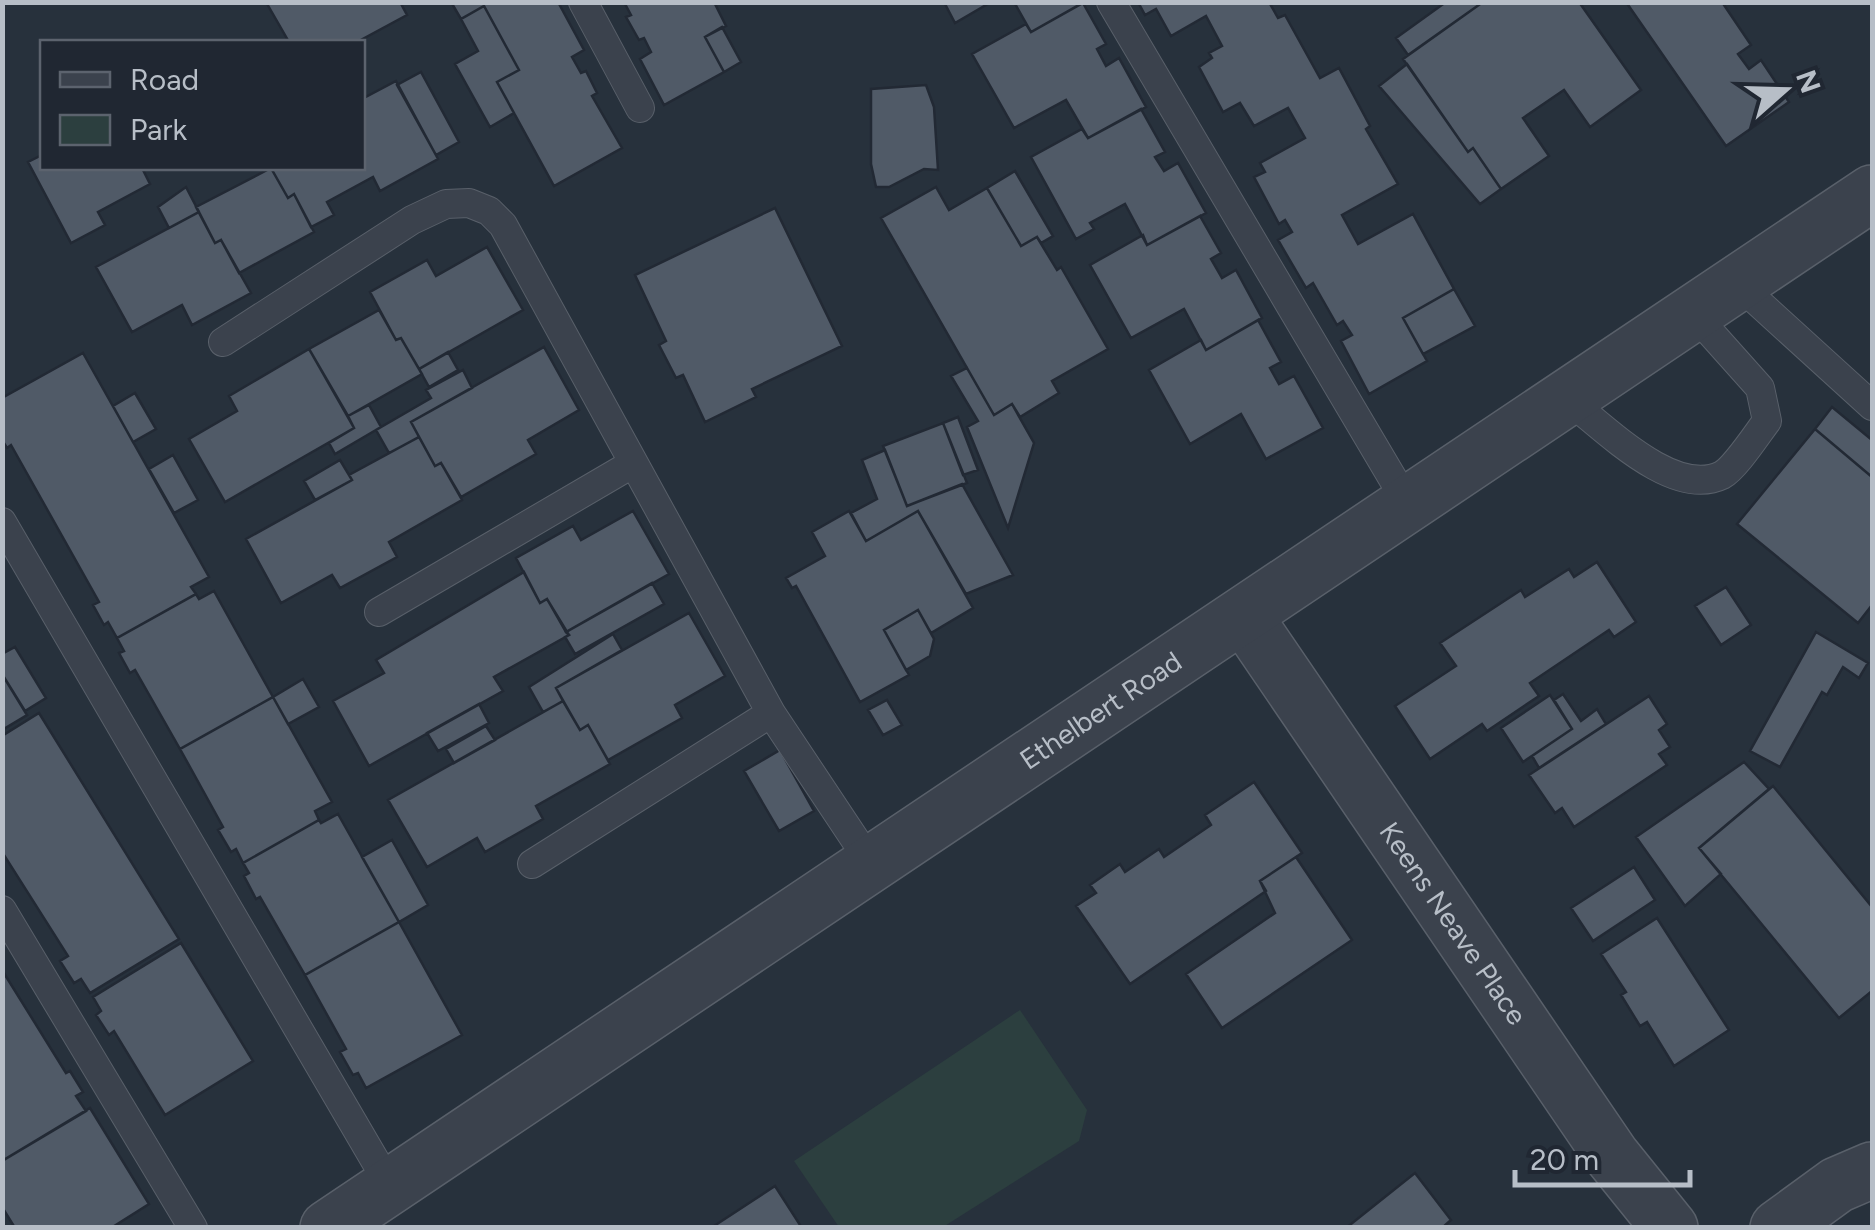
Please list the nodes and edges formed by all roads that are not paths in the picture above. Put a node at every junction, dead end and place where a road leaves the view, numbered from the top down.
1 (583, 2) edge
2 (1110, 2) edge
3 (640, 108) dead end
4 (1872, 193) edge
5 (1738, 284) junction
6 (1694, 313) junction
7 (222, 342) dead end
8 (1567, 398) junction
9 (1872, 406) edge
10 (632, 464) junction
11 (1409, 506) junction
12 (2, 522) edge
13 (379, 612) dead end
14 (1244, 616) junction
15 (770, 713) junction
16 (532, 864) dead end
17 (872, 865) junction
18 (2, 910) edge
19 (1872, 1170) edge
20 (390, 1186) junction
21 (193, 1228) edge
22 (328, 1228) edge
23 (1670, 1228) edge
24 (1778, 1228) edge

1 - 3 lane
2 - 11 lane
4 - 5 street, Ethelbert Road
5 - 6 street, Ethelbert Road
5 - 9 lane
6 - 8 street, Ethelbert Road
6 - 8 lane
7 - 10 lane
8 - 11 street, Ethelbert Road
10 - 13 lane
10 - 15 lane
11 - 14 street, Ethelbert Road
12 - 20 lane
14 - 17 street, Ethelbert Road
14 - 23 street, Keens Neave Place
15 - 16 lane
15 - 17 lane
17 - 20 street, Ethelbert Road
18 - 21 lane
19 - 24 street
20 - 22 street, Ethelbert Road

